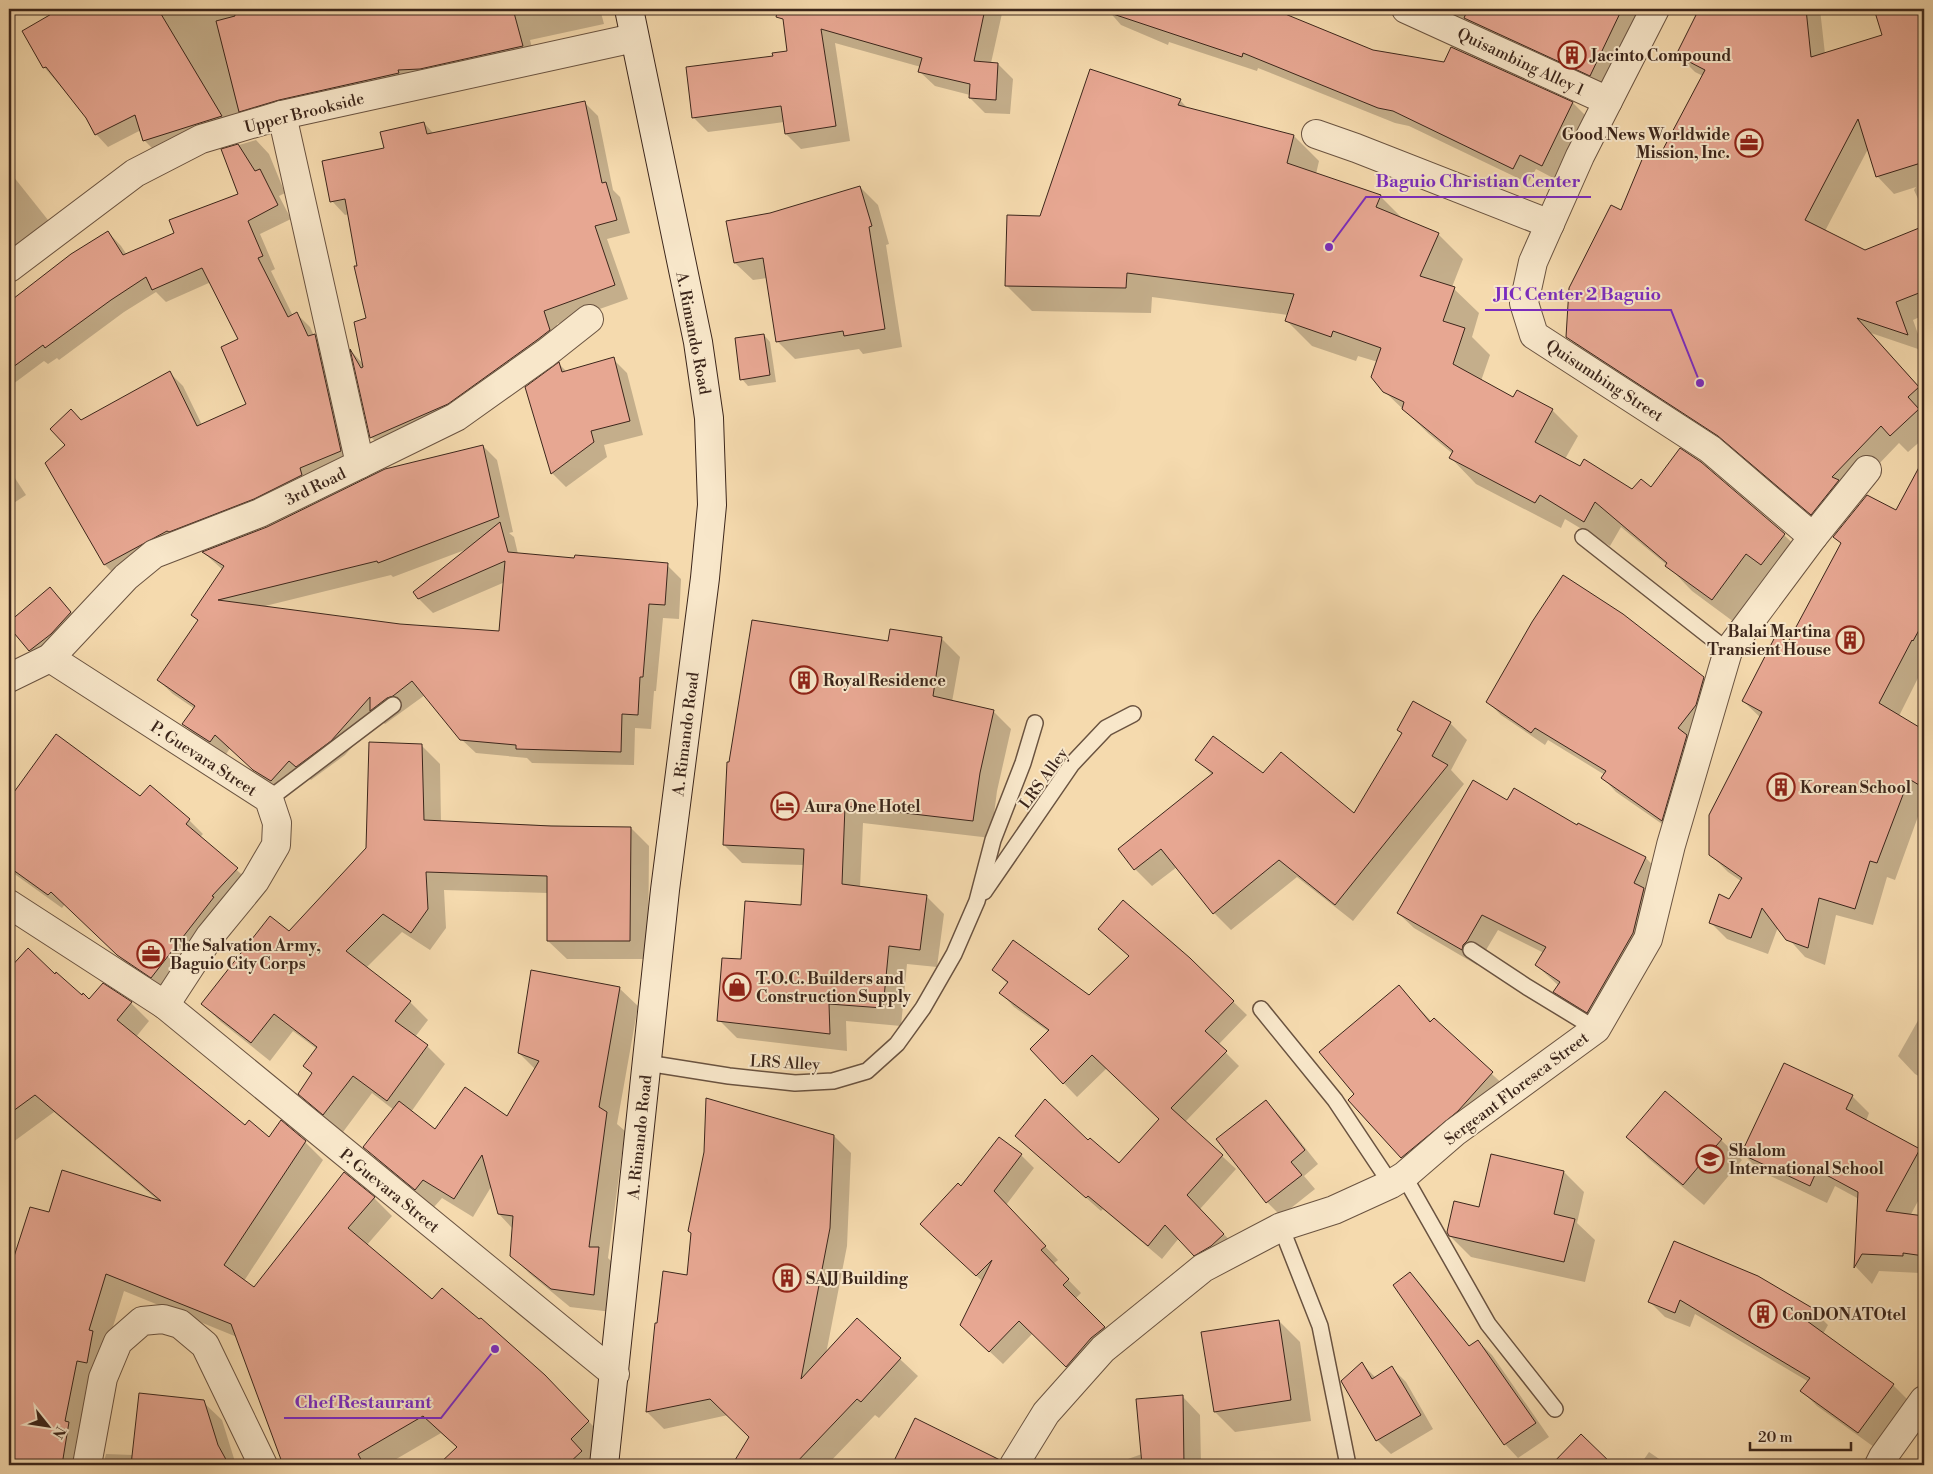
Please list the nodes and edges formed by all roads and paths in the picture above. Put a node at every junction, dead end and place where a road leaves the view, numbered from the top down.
1 (629, 9) edge
2 (1406, 9) edge
3 (1655, 9) edge
4 (634, 38) junction
5 (1608, 101) junction
6 (282, 115) junction
7 (1316, 134) dead end
8 (1550, 224) junction
9 (9, 268) edge
10 (589, 319) dead end
11 (360, 464) junction
12 (1867, 470) dead end
13 (1583, 537) dead end
14 (1813, 537) junction
15 (1728, 651) junction
16 (50, 658) junction
17 (9, 678) edge
18 (393, 705) dead end
19 (1133, 714) dead end
20 (1035, 723) dead end
21 (269, 799) junction
22 (977, 901) junction
23 (9, 904) edge
24 (1471, 950) dead end
25 (165, 1005) junction
26 (1261, 1009) dead end
27 (1596, 1029) junction
28 (647, 1063) junction
29 (1398, 1180) junction
30 (1281, 1228) junction
31 (615, 1374) junction
32 (1924, 1400) edge
33 (1556, 1409) dead end
34 (87, 1465) edge
35 (263, 1465) edge
36 (604, 1465) edge
37 (1014, 1465) edge
38 (1348, 1465) edge
39 (1879, 1465) edge

1 - 4 street, A. Rimando Road
2 - 5 street, Quisambing Alley 1
3 - 5 street, Quisumbing Street
4 - 6 street, Upper Brookside
4 - 28 street, A. Rimando Road
5 - 8 street, Quisumbing Street
6 - 9 street, Upper Brookside
6 - 11 street
7 - 8 street
8 - 14 street, Quisumbing Street
10 - 11 street, 3rd Road
11 - 16 street, 3rd Road
12 - 14 street, Sergeant Floresca Street
13 - 15 lane
14 - 15 street, Sergeant Floresca Street
15 - 27 street, Sergeant Floresca Street
16 - 17 street
16 - 21 street, P. Guevara Street
18 - 21 lane
19 - 22 lane, LRS Alley
20 - 22 lane, LRS Alley
21 - 25 street, P. Guevara Street
22 - 28 lane, LRS Alley
23 - 25 street, P. Guevara Street
24 - 27 lane
25 - 31 street, P. Guevara Street
26 - 29 lane
27 - 29 street, Sergeant Floresca Street
28 - 31 street, A. Rimando Road
29 - 30 street, Sergeant Floresca Street
29 - 33 lane
30 - 37 street, Sergeant Floresca Street
30 - 38 lane
31 - 36 street, A. Rimando Road
32 - 39 street
34 - 35 street

